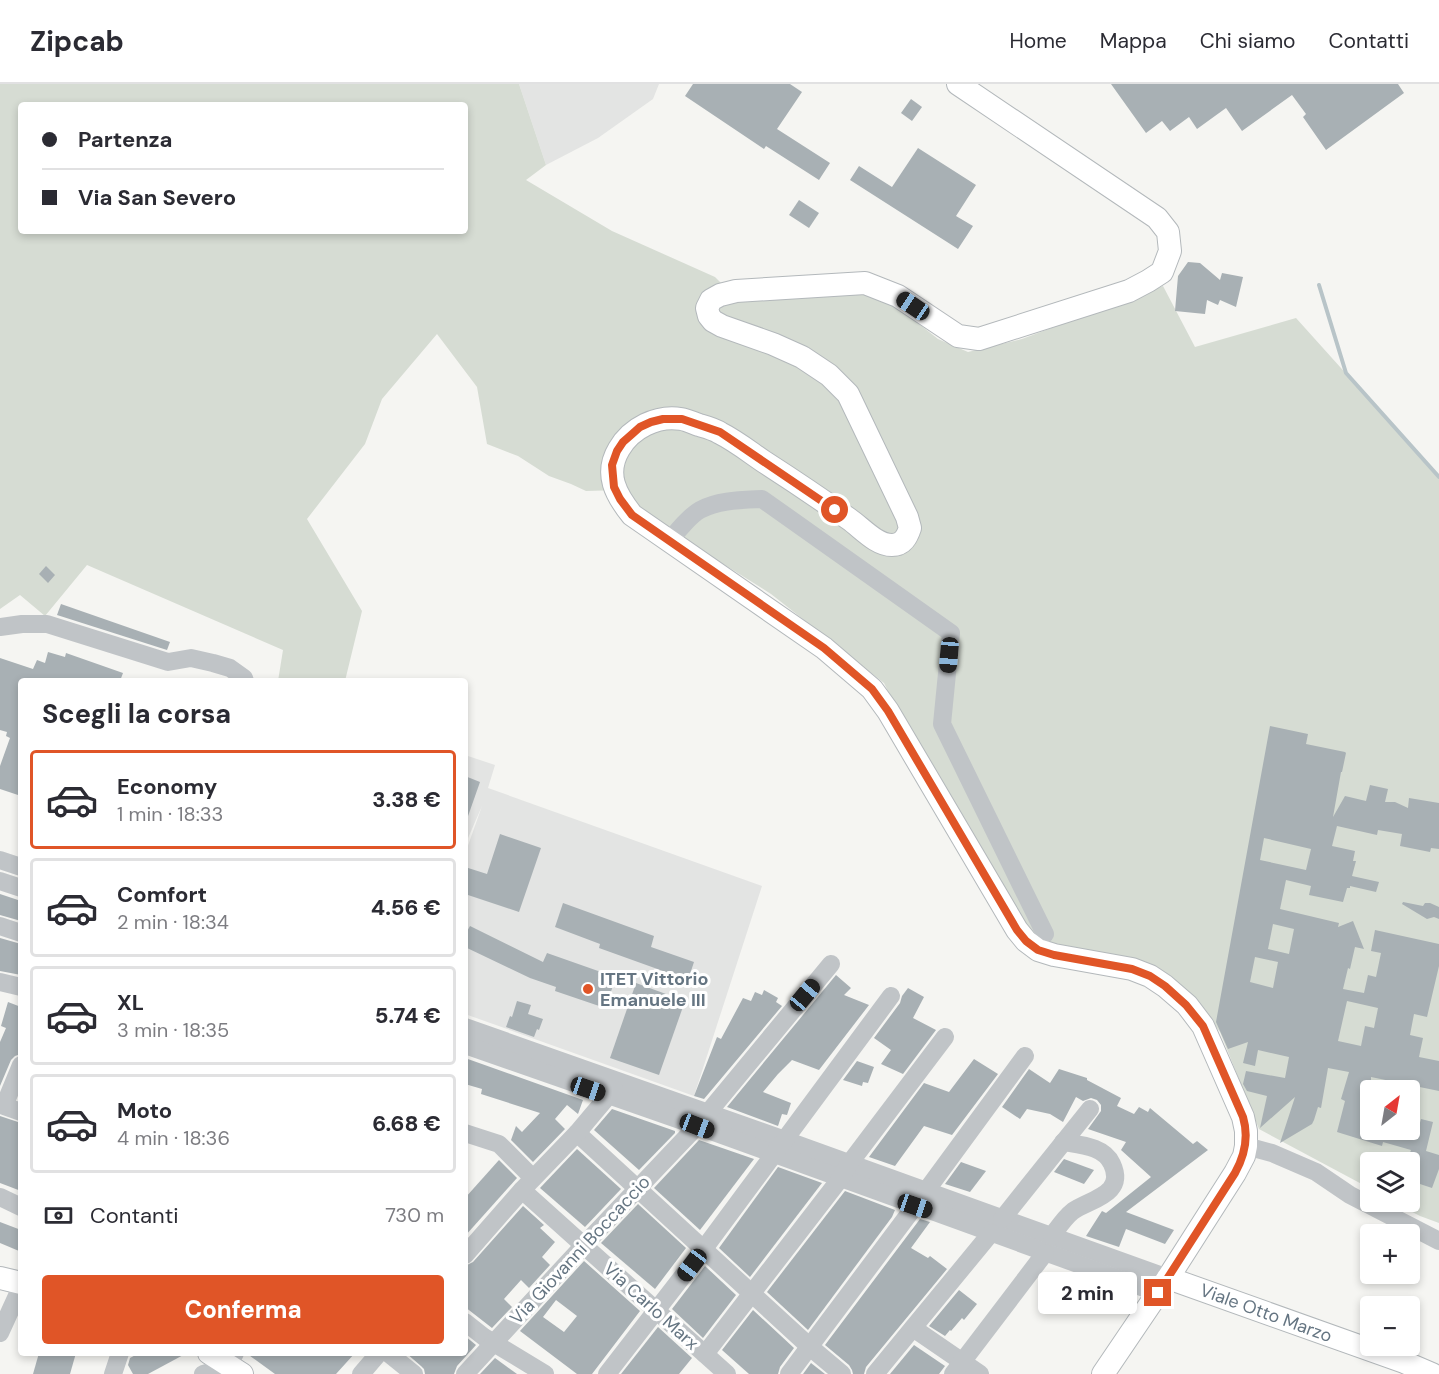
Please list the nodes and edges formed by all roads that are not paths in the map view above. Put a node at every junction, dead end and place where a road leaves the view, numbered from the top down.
1 (958, 84) edge
2 (670, 541) junction
3 (0, 627) edge
4 (244, 678) edge
5 (0, 860) edge
6 (18, 866) edge
7 (0, 881) edge
8 (18, 887) edge
9 (0, 926) edge
10 (18, 932) edge
11 (1045, 934) dead end
12 (831, 964) dead end
13 (0, 982) edge
14 (18, 986) edge
15 (891, 996) dead end
16 (468, 1028) edge
17 (945, 1037) dead end
18 (468, 1046) edge
19 (1025, 1056) dead end
20 (18, 1072) edge
21 (614, 1089) junction
22 (1090, 1109) dead end
23 (18, 1112) edge
24 (703, 1120) junction
25 (577, 1133) junction
26 (468, 1134) edge
27 (1063, 1142) junction
28 (1246, 1146) junction
29 (779, 1147) junction
30 (844, 1172) junction
31 (528, 1184) junction
32 (637, 1188) junction
33 (0, 1197) edge
34 (920, 1199) junction
35 (18, 1205) edge
36 (997, 1226) junction
37 (1439, 1241) edge
38 (1048, 1245) junction
39 (583, 1246) junction
40 (703, 1250) junction
41 (468, 1252) edge
42 (0, 1278) edge
43 (18, 1284) edge
44 (1163, 1286) junction
45 (18, 1292) edge
46 (752, 1294) junction
47 (656, 1311) junction
48 (468, 1324) edge
49 (913, 1328) junction
50 (0, 1334) edge
51 (493, 1344) junction
52 (810, 1347) junction
53 (705, 1354) junction
54 (119, 1356) edge
55 (377, 1356) edge
56 (392, 1356) edge
57 (223, 1363) edge
58 (957, 1368) edge
59 (113, 1374) edge
60 (190, 1374) edge
61 (361, 1374) edge
62 (414, 1374) edge
63 (465, 1374) edge
64 (545, 1374) edge
65 (607, 1374) edge
66 (727, 1374) edge
67 (789, 1374) edge
68 (842, 1374) edge
69 (875, 1374) edge
70 (980, 1374) edge
71 (1103, 1374) edge
72 (1432, 1374) edge

1 - 2 main road
2 - 11 street
2 - 28 main road
3 - 4 street
5 - 6 street
7 - 8 street
9 - 10 street
12 - 24 street, Via Giovanni Boccaccio
13 - 14 street
15 - 29 street
16 - 21 street
17 - 30 street
18 - 21 street
19 - 34 street
20 - 23 street
21 - 24 street
21 - 25 street
22 - 27 street
24 - 29 street
24 - 32 street, Via Giovanni Boccaccio
25 - 31 street
25 - 32 street
26 - 31 street, Via Carlo Marx
27 - 36 street
27 - 38 street
28 - 37 street
28 - 44 main road
29 - 30 street
29 - 40 street
30 - 34 street
30 - 46 street
31 - 39 street, Via Carlo Marx
31 - 41 street
32 - 39 street, Via Giovanni Boccaccio
32 - 40 street
33 - 35 street
34 - 36 street
34 - 52 street
36 - 38 street
36 - 49 street
38 - 44 street
38 - 58 street
39 - 47 street, Via Carlo Marx
39 - 51 street, Via Giovanni Boccaccio
40 - 46 street
40 - 47 street
42 - 43 main road
44 - 71 main road
44 - 72 main road, Viale Otto Marzo
45 - 50 street
46 - 52 street
46 - 53 street
47 - 53 street, Via Carlo Marx
47 - 65 street
48 - 51 street
49 - 58 street
49 - 69 street
51 - 63 street, Via Giovanni Boccaccio
51 - 64 street
52 - 67 street
52 - 68 street
53 - 66 street, Via Carlo Marx
54 - 59 street
55 - 61 street
56 - 62 street
57 - 60 street
58 - 70 street

